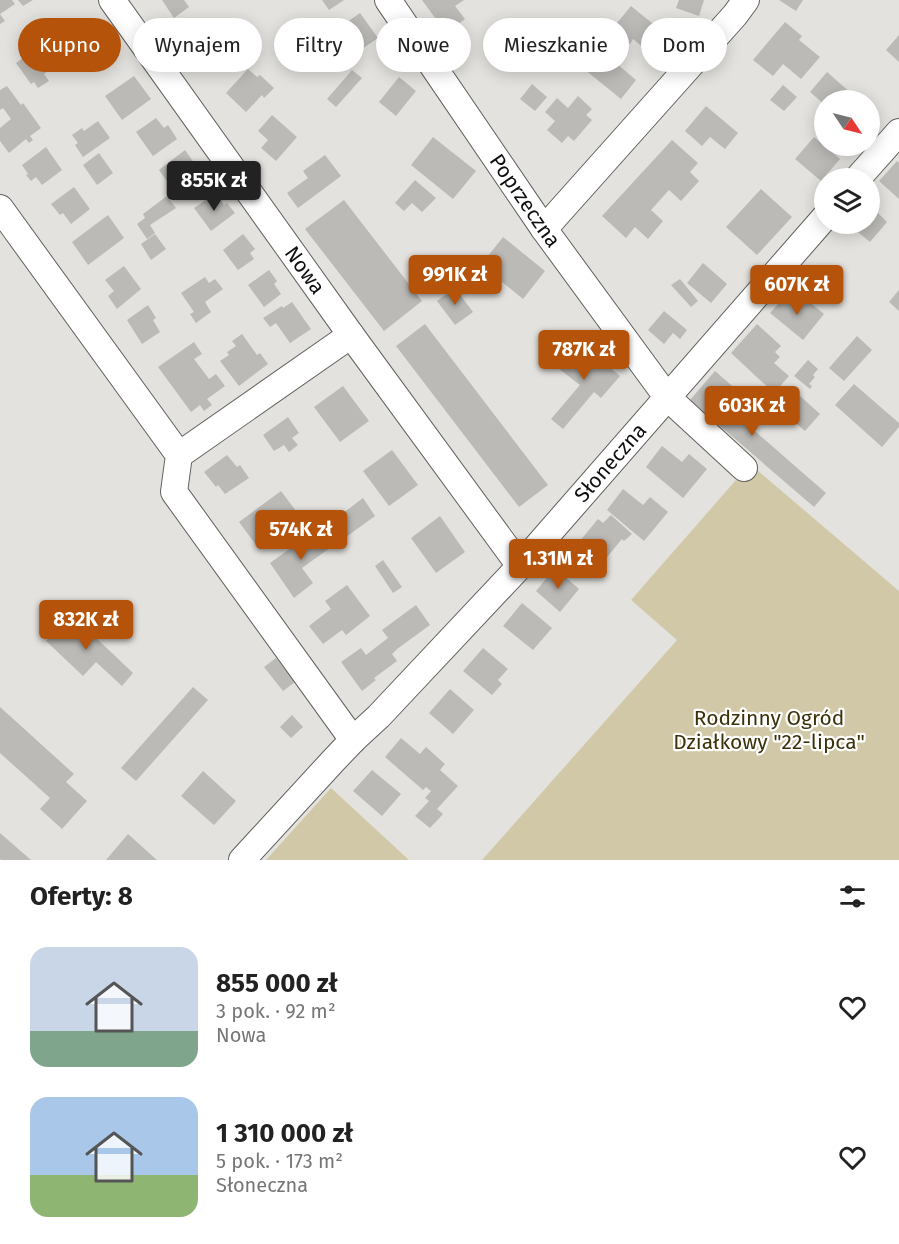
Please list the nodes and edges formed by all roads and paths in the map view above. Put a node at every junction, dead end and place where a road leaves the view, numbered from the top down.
1 (112, 0) edge
2 (388, 0) edge
3 (746, 0) edge
4 (899, 132) edge
5 (867, 168) edge
6 (0, 208) edge
7 (544, 229) junction
8 (814, 230) edge
9 (351, 335) junction
10 (667, 398) junction
11 (179, 455) junction
12 (744, 468) dead end
13 (520, 566) junction
14 (353, 740) junction
15 (242, 860) edge

1 - 9 street, Nowa
2 - 7 street, Poprzeczna
3 - 7 street
4 - 5 street
6 - 11 street
7 - 10 street, Poprzeczna
8 - 10 street, Słoneczna
9 - 11 street
9 - 13 street, Nowa
10 - 12 street, Poprzeczna
10 - 13 street, Słoneczna
11 - 14 street
13 - 14 street, Słoneczna
14 - 15 street, Słoneczna

